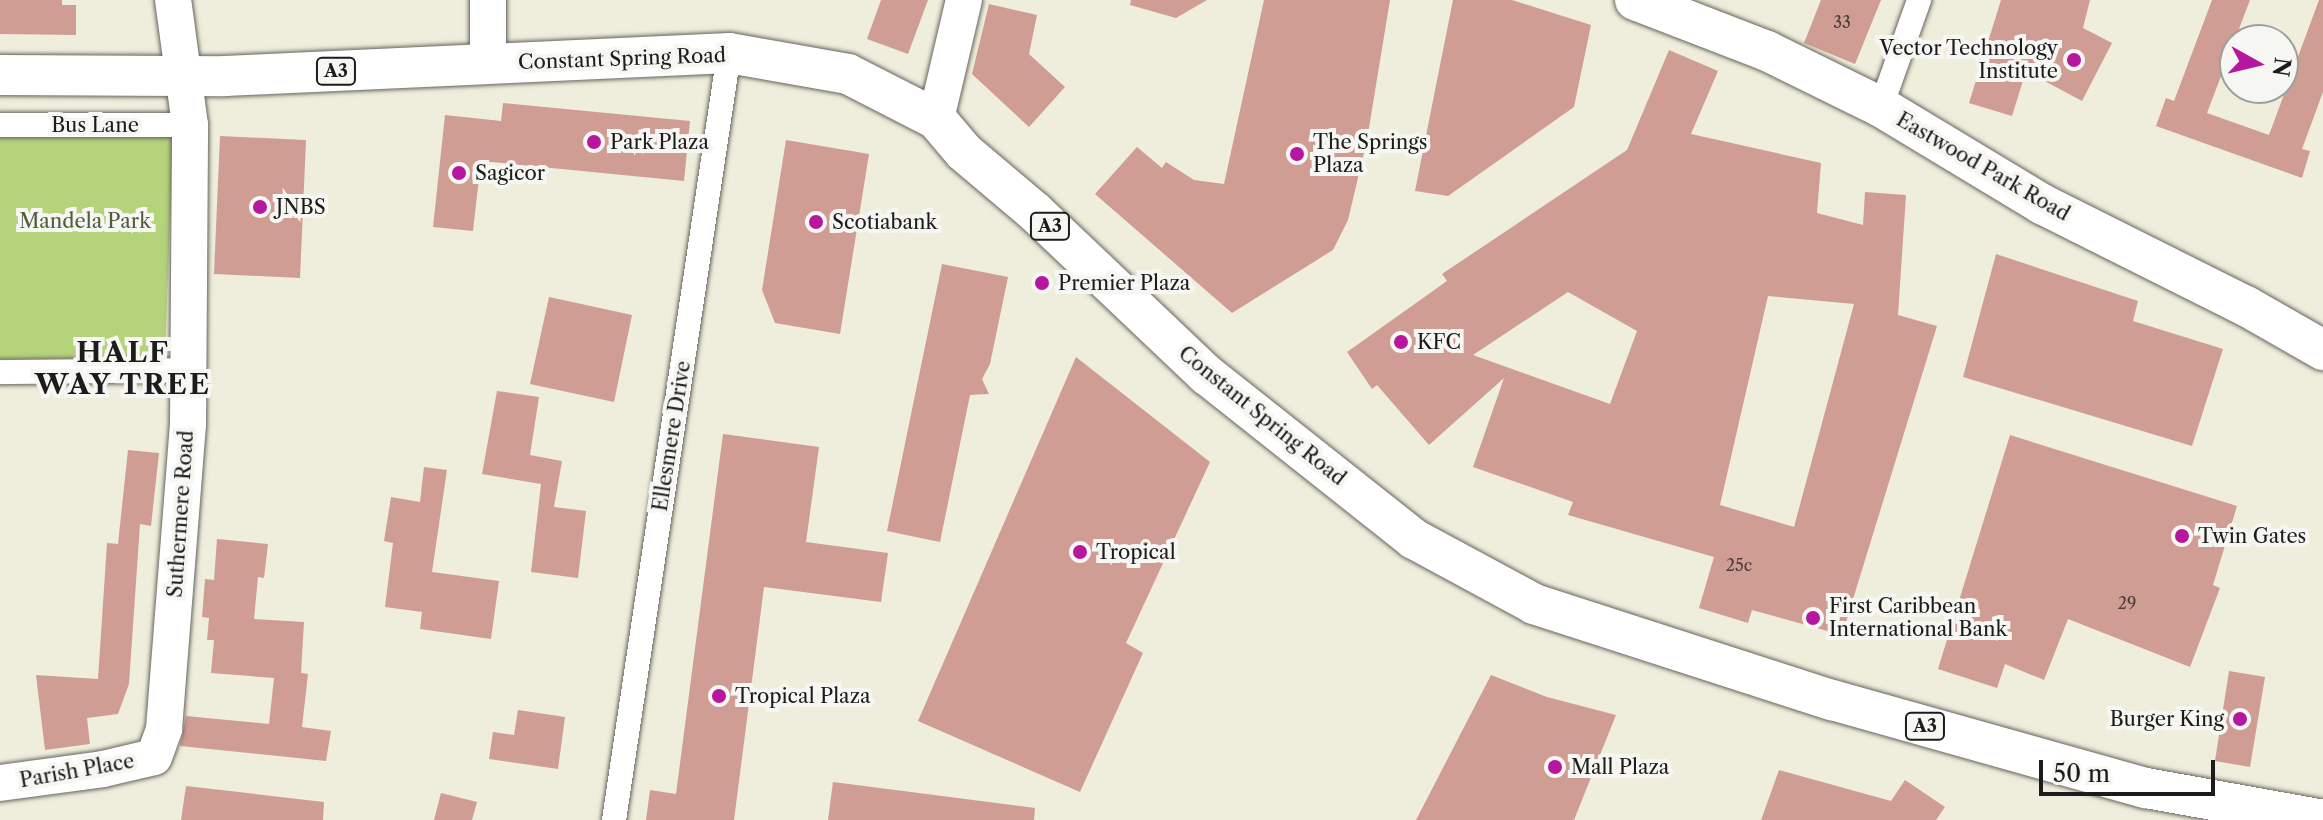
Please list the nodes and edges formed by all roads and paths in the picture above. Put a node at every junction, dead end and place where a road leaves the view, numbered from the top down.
1 (173, 0) edge
2 (488, 0) edge
3 (964, 0) edge
4 (1635, 0) edge
5 (1919, 0) edge
6 (729, 53) junction
7 (488, 64) junction
8 (0, 75) edge
9 (183, 77) junction
10 (1881, 107) junction
11 (936, 119) junction
12 (0, 125) edge
13 (190, 125) junction
14 (2323, 350) edge
15 (188, 370) junction
16 (0, 372) edge
17 (154, 757) joint
18 (0, 783) edge
19 (614, 820) edge
20 (2323, 820) edge

1 - 9 main road, Suthermere Road
2 - 7 main road
3 - 11 main road
4 - 10 main road, Eastwood Park Road
5 - 10 street
6 - 7 main road, Constant Spring Road / A3
6 - 11 main road, Constant Spring Road / A3
6 - 19 street, Ellesmere Drive
7 - 9 main road, Constant Spring Road / A3
8 - 9 main road, Constant Spring Road / A3
9 - 13 main road, Suthermere Road
10 - 14 main road, Eastwood Park Road
11 - 20 main road, Constant Spring Road / A3
12 - 13 street, Bus Lane
13 - 15 main road, Suthermere Road
15 - 16 street
15 - 17 main road, Suthermere Road
17 - 18 main road, Parish Place

